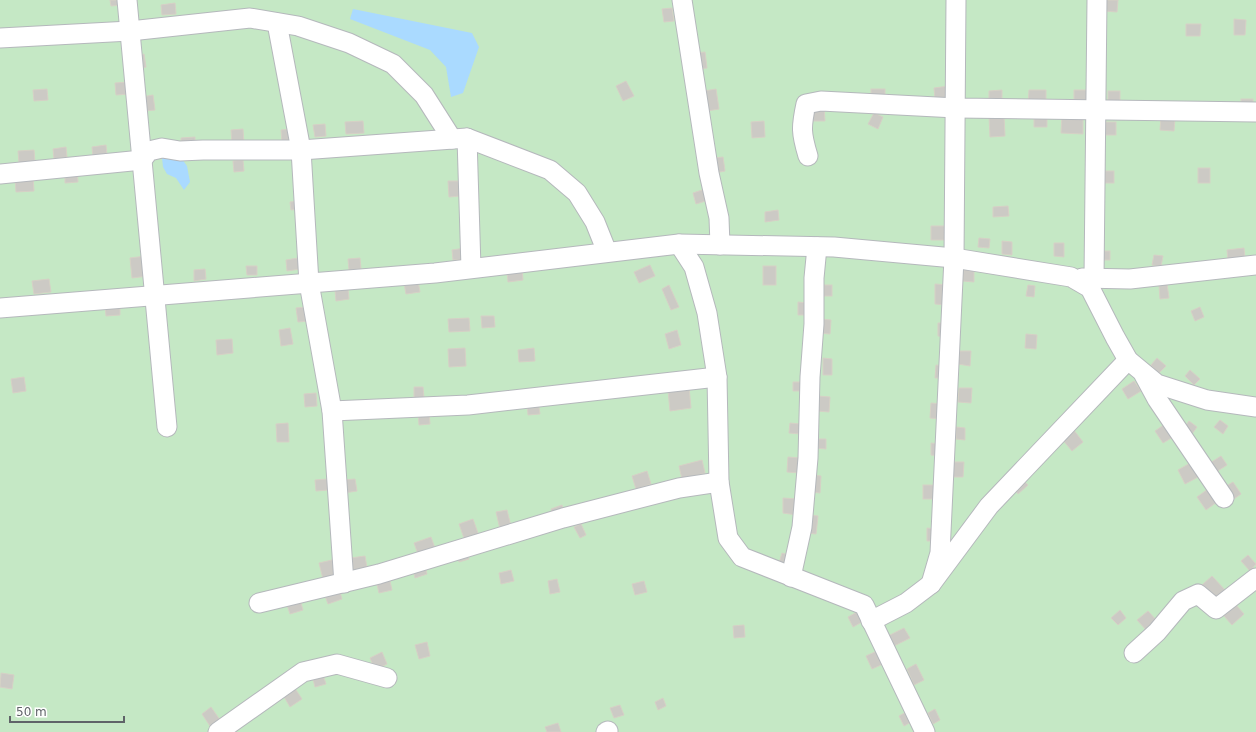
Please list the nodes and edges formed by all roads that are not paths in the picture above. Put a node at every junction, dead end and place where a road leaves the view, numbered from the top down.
1 (127, 0) edge
2 (682, 0) edge
3 (956, 0) edge
4 (1097, 0) edge
5 (277, 23) junction
6 (130, 31) junction
7 (0, 38) edge
8 (956, 108) junction
9 (1096, 109) junction
10 (1256, 112) edge
11 (459, 139) junction
12 (301, 150) junction
13 (808, 156) dead end
14 (142, 160) junction
15 (0, 174) edge
16 (679, 244) junction
17 (720, 245) junction
18 (816, 247) junction
19 (607, 252) junction
20 (954, 258) junction
21 (1256, 265) edge
22 (471, 268) junction
23 (1071, 277) junction
24 (1094, 278) junction
25 (310, 283) junction
26 (156, 295) junction
27 (0, 308) edge
28 (1128, 360) junction
29 (1143, 373) junction
30 (716, 377) junction
31 (1256, 406) edge
32 (332, 411) junction
33 (167, 427) dead end
34 (719, 482) junction
35 (1224, 498) dead end
36 (791, 577) junction
37 (1256, 578) edge
38 (344, 582) junction
39 (931, 584) junction
40 (259, 602) dead end
41 (871, 621) junction
42 (1134, 653) dead end
43 (387, 678) dead end
44 (218, 732) edge
45 (925, 732) edge

1 - 6 street
2 - 17 street
3 - 8 street
4 - 9 street
5 - 6 street
5 - 11 street
5 - 12 street
6 - 7 street
6 - 14 street
8 - 9 street
8 - 13 street
8 - 20 street
9 - 10 street
9 - 24 street
11 - 12 street
11 - 19 street
11 - 22 street
12 - 14 street
12 - 25 street
14 - 15 street
14 - 26 street
16 - 17 street
16 - 19 street
16 - 30 street
17 - 18 street
18 - 20 street
18 - 36 street
19 - 22 street
20 - 23 street
20 - 39 street
21 - 24 street
22 - 25 street
23 - 24 street
23 - 28 street
25 - 26 street
25 - 32 street
26 - 27 street
26 - 33 street
28 - 29 street
28 - 39 street
29 - 31 street
29 - 35 street
30 - 32 street
30 - 34 street
32 - 38 street
34 - 36 street
34 - 38 street
36 - 41 street
37 - 42 street
38 - 40 street
39 - 41 street
41 - 45 street
43 - 44 street

